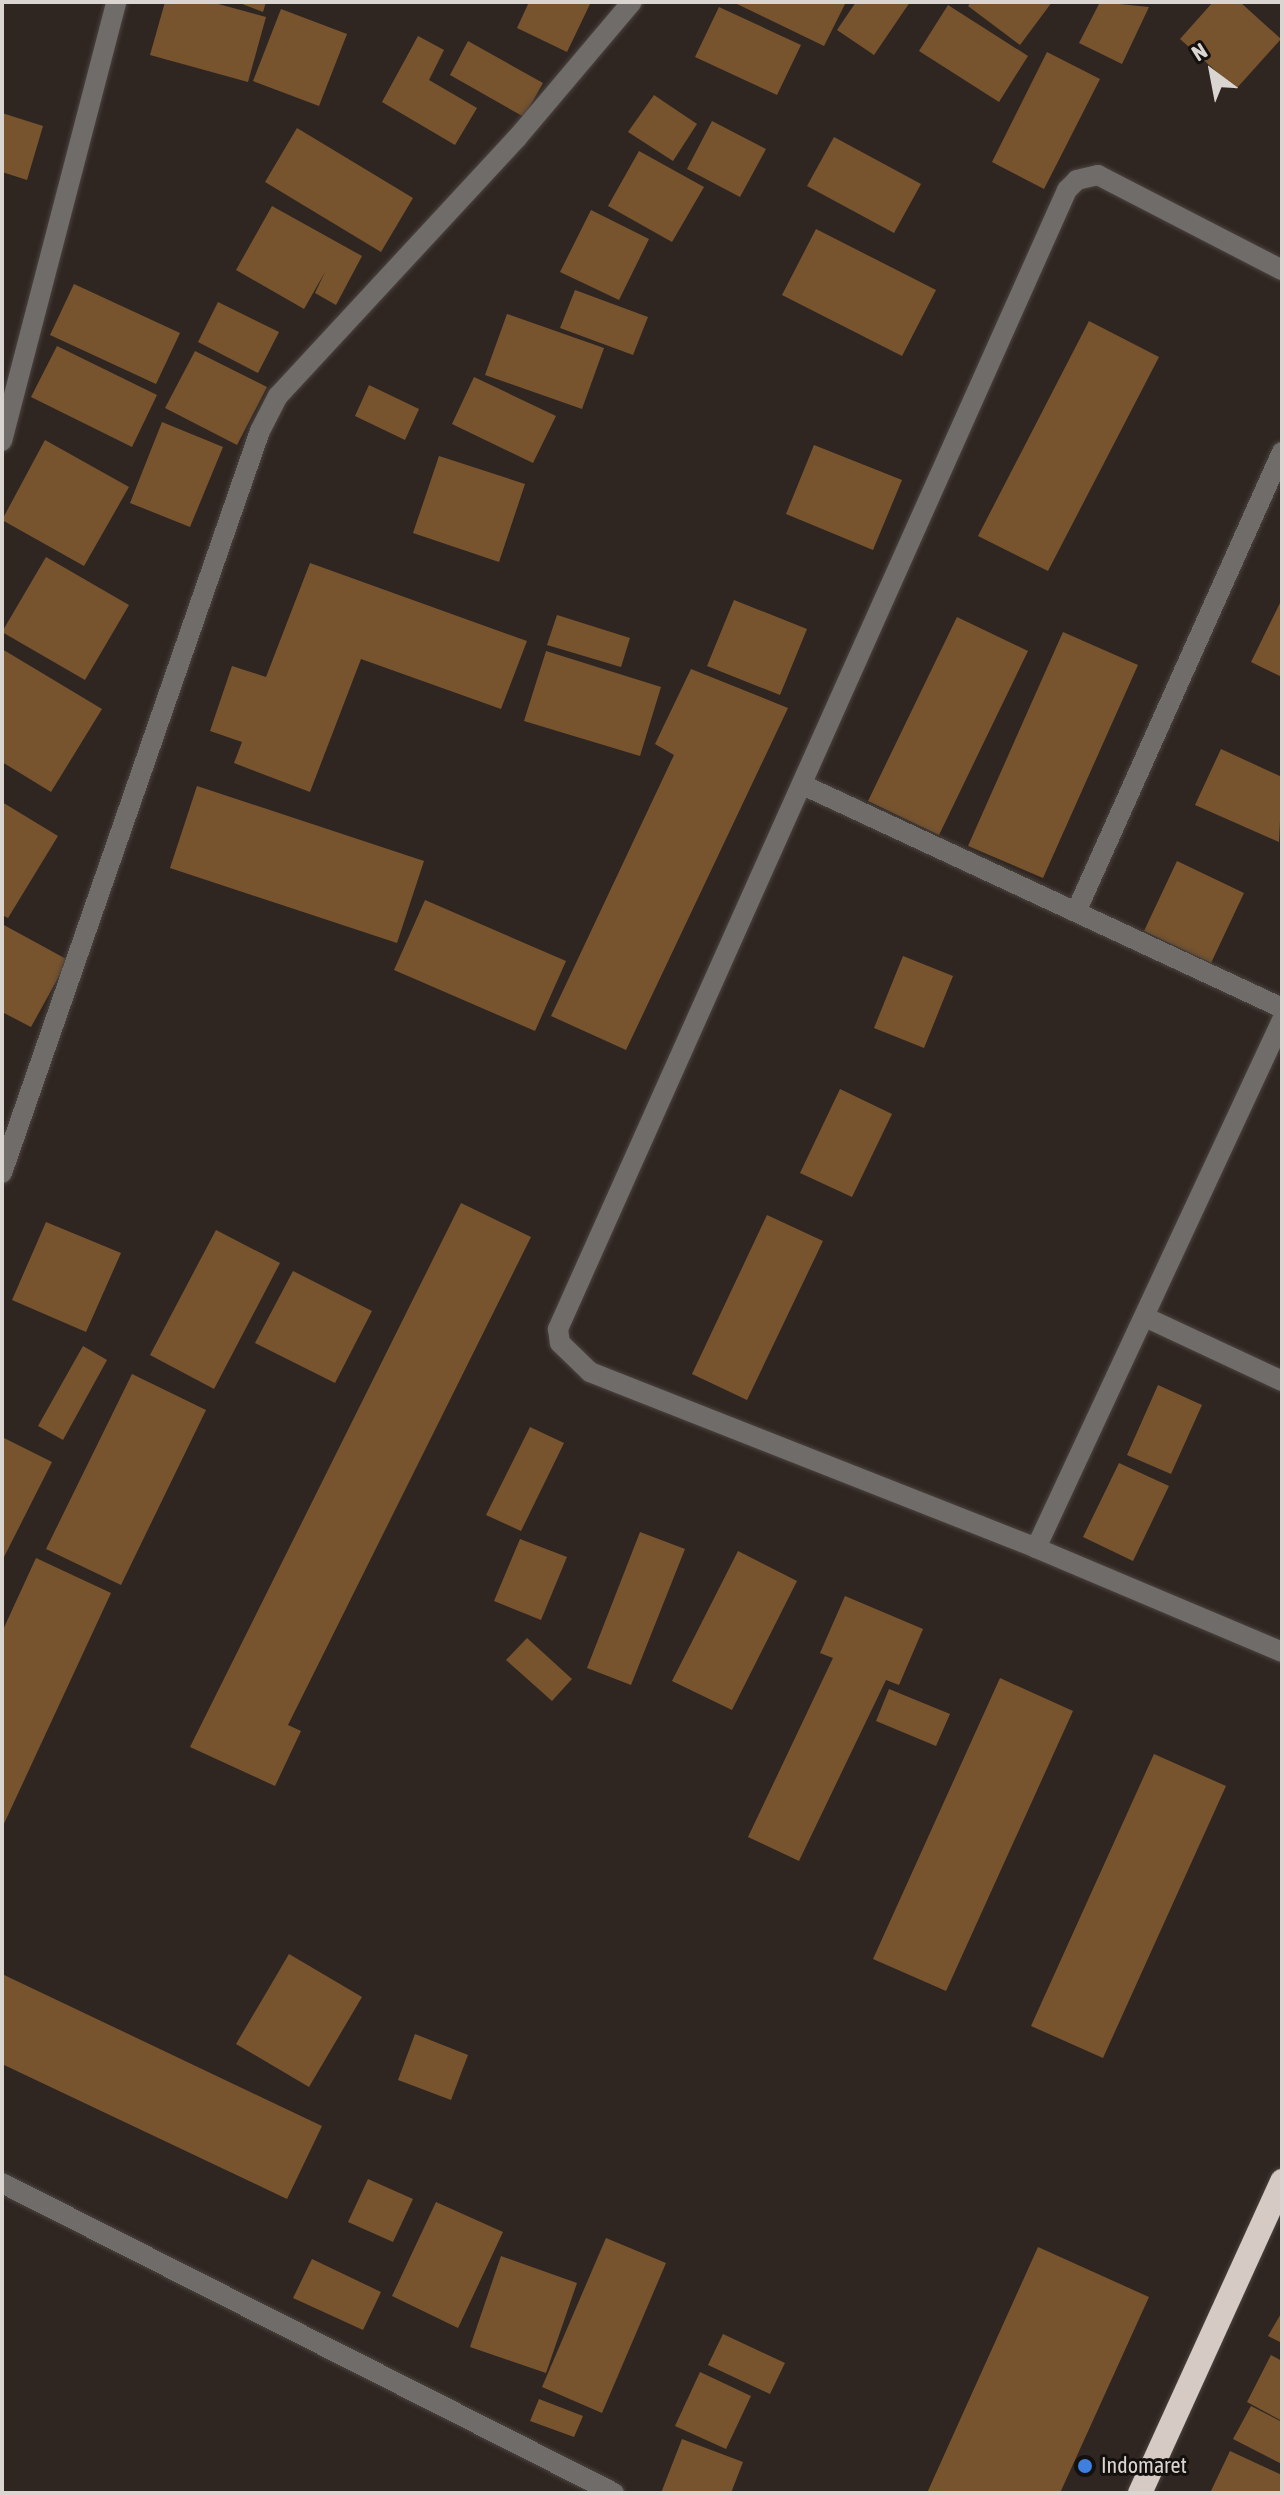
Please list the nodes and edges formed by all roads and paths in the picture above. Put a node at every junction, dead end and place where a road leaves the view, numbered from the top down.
1 (116, 2) edge
2 (632, 2) edge
3 (1282, 270) edge
4 (2, 441) edge
5 (1282, 452) edge
6 (803, 785) junction
7 (1076, 912) junction
8 (1282, 1008) edge
9 (1282, 1020) edge
10 (2, 1173) edge
11 (1145, 1317) junction
12 (1282, 1381) edge
13 (1036, 1548) junction
14 (1282, 1652) edge
15 (1282, 2181) edge
16 (2, 2183) edge
17 (614, 2493) edge
18 (1140, 2493) edge

1 - 4 street
2 - 10 street
3 - 6 street
5 - 7 street
6 - 7 street
6 - 13 street
7 - 8 street
9 - 11 street
11 - 12 street
11 - 13 street
13 - 14 street
15 - 18 highway
16 - 17 street

